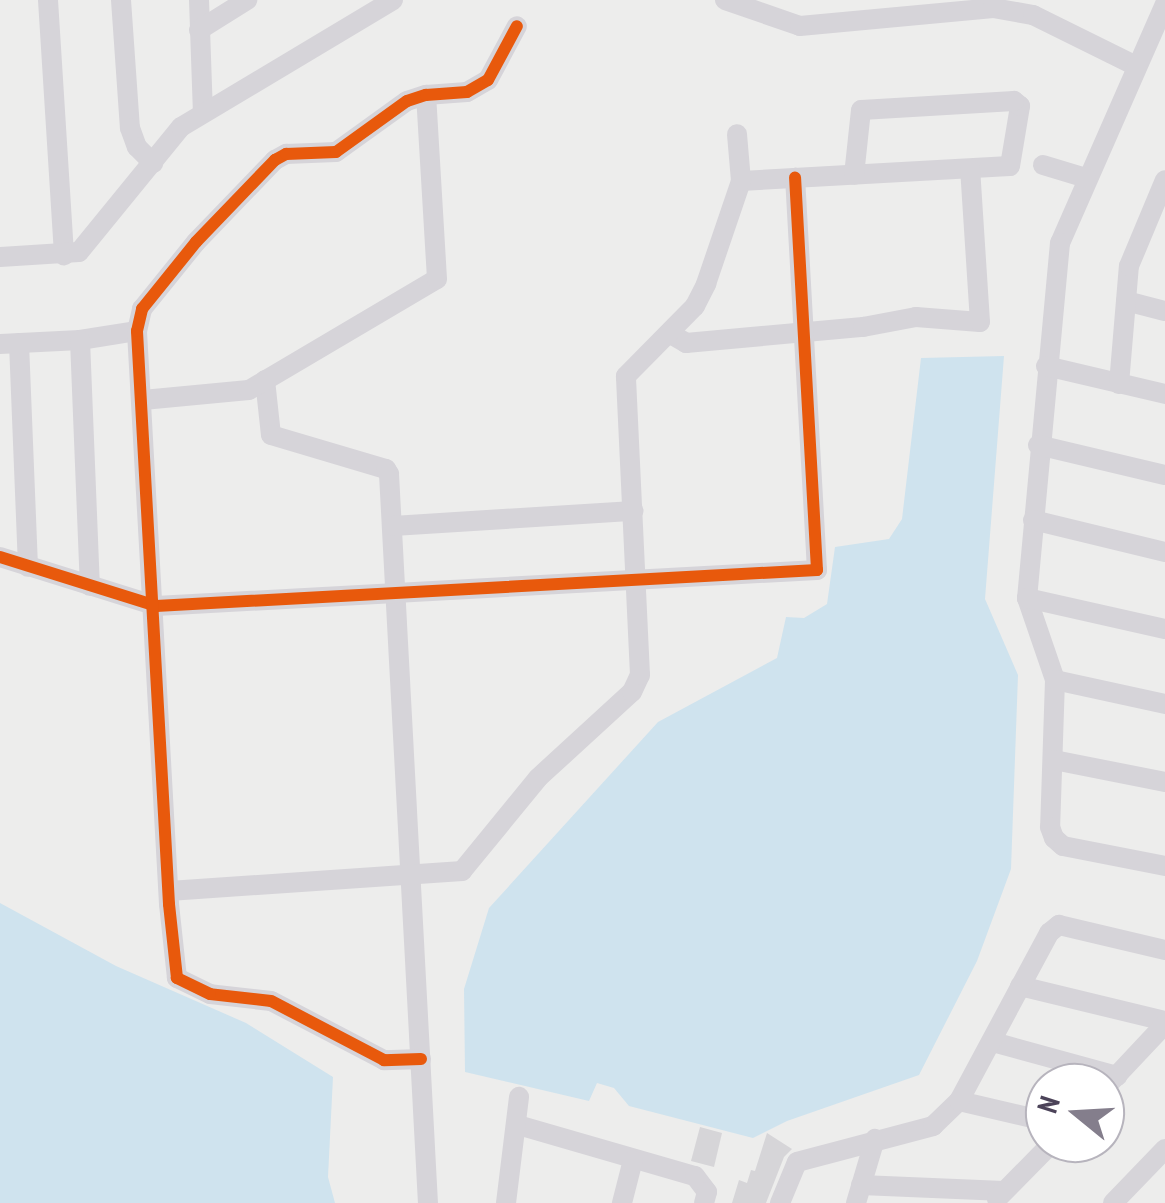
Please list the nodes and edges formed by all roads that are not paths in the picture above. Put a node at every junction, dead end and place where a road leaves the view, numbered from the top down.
1 (48, 0) edge
2 (121, 0) edge
3 (198, 0) edge
4 (248, 0) edge
5 (393, 0) edge
6 (726, 0) edge
7 (1165, 4) edge
8 (518, 26) dead end
9 (200, 30) junction
10 (1136, 66) junction
11 (426, 95) junction
12 (202, 112) junction
13 (737, 134) dead end
14 (153, 162) junction
15 (1044, 164) dead end
16 (970, 168) junction
17 (854, 174) junction
18 (795, 178) junction
19 (1086, 178) junction
20 (1165, 180) edge
21 (741, 182) junction
22 (1142, 228) junction
23 (1165, 234) edge
24 (64, 256) junction
25 (0, 257) edge
26 (1126, 302) junction
27 (1165, 311) edge
28 (138, 331) junction
29 (669, 333) junction
30 (803, 333) junction
31 (80, 340) junction
32 (10, 343) edge
33 (1046, 366) junction
34 (265, 380) junction
35 (1119, 384) junction
36 (1165, 394) edge
37 (143, 400) junction
38 (1038, 445) junction
39 (1165, 475) edge
40 (634, 511) junction
41 (1033, 520) junction
42 (393, 526) junction
43 (1165, 552) edge
44 (0, 557) edge
45 (28, 567) junction
46 (638, 582) junction
47 (90, 586) junction
48 (397, 594) junction
49 (1027, 598) junction
50 (156, 606) junction
51 (1165, 630) edge
52 (1055, 680) junction
53 (1165, 704) edge
54 (1054, 760) junction
55 (1165, 782) edge
56 (1165, 866) edge
57 (411, 874) junction
58 (169, 890) junction
59 (1165, 950) edge
60 (1020, 986) junction
61 (1162, 1034) edge
62 (993, 1042) junction
63 (421, 1059) junction
64 (1055, 1063) edge
65 (1125, 1069) edge
66 (520, 1097) dead end
67 (959, 1101) junction
68 (1025, 1117) edge
69 (518, 1125) junction
70 (874, 1139) junction
71 (1165, 1150) edge
72 (634, 1160) junction
73 (1032, 1163) edge
74 (859, 1194) edge
75 (998, 1197) edge
76 (428, 1203) edge
77 (506, 1203) edge
78 (622, 1203) edge
79 (704, 1203) edge
80 (780, 1203) edge
81 (1114, 1203) edge

1 - 24 street
2 - 14 street
3 - 9 street
4 - 9 street
5 - 12 street
6 - 10 street
7 - 10 street
8 - 11 street
9 - 12 street
10 - 19 street
11 - 28 street
11 - 34 street
12 - 14 street
13 - 21 street
14 - 24 street
15 - 19 street
16 - 17 street
16 - 17 street
16 - 30 street
17 - 18 street
18 - 21 street
18 - 30 street
19 - 33 street
20 - 22 street
21 - 29 street
22 - 23 street
22 - 26 street
24 - 25 street
26 - 27 street
26 - 35 street
28 - 31 street
28 - 37 street
29 - 30 street
29 - 40 street
30 - 46 street
31 - 32 street
31 - 47 street
32 - 45 street
33 - 35 street
33 - 38 street
34 - 37 street
34 - 42 street
35 - 36 street
37 - 50 street
38 - 39 street
38 - 41 street
40 - 42 street
40 - 46 street
41 - 43 street
41 - 49 street
42 - 48 street
44 - 45 street
45 - 47 street
46 - 48 street
46 - 57 street
47 - 50 street
48 - 50 street
48 - 57 street
49 - 51 street
49 - 52 street
50 - 58 street
52 - 53 street
52 - 54 street
54 - 55 street
54 - 56 street
57 - 58 street
57 - 63 street
58 - 63 street
59 - 60 street
60 - 61 street
60 - 62 street
61 - 65 street
62 - 64 street
62 - 67 street
63 - 76 street
66 - 69 street
67 - 68 street
67 - 70 street
69 - 72 street
69 - 77 street
70 - 74 street
70 - 80 street
71 - 81 street
72 - 78 street
72 - 79 street
73 - 75 street
74 - 75 street

